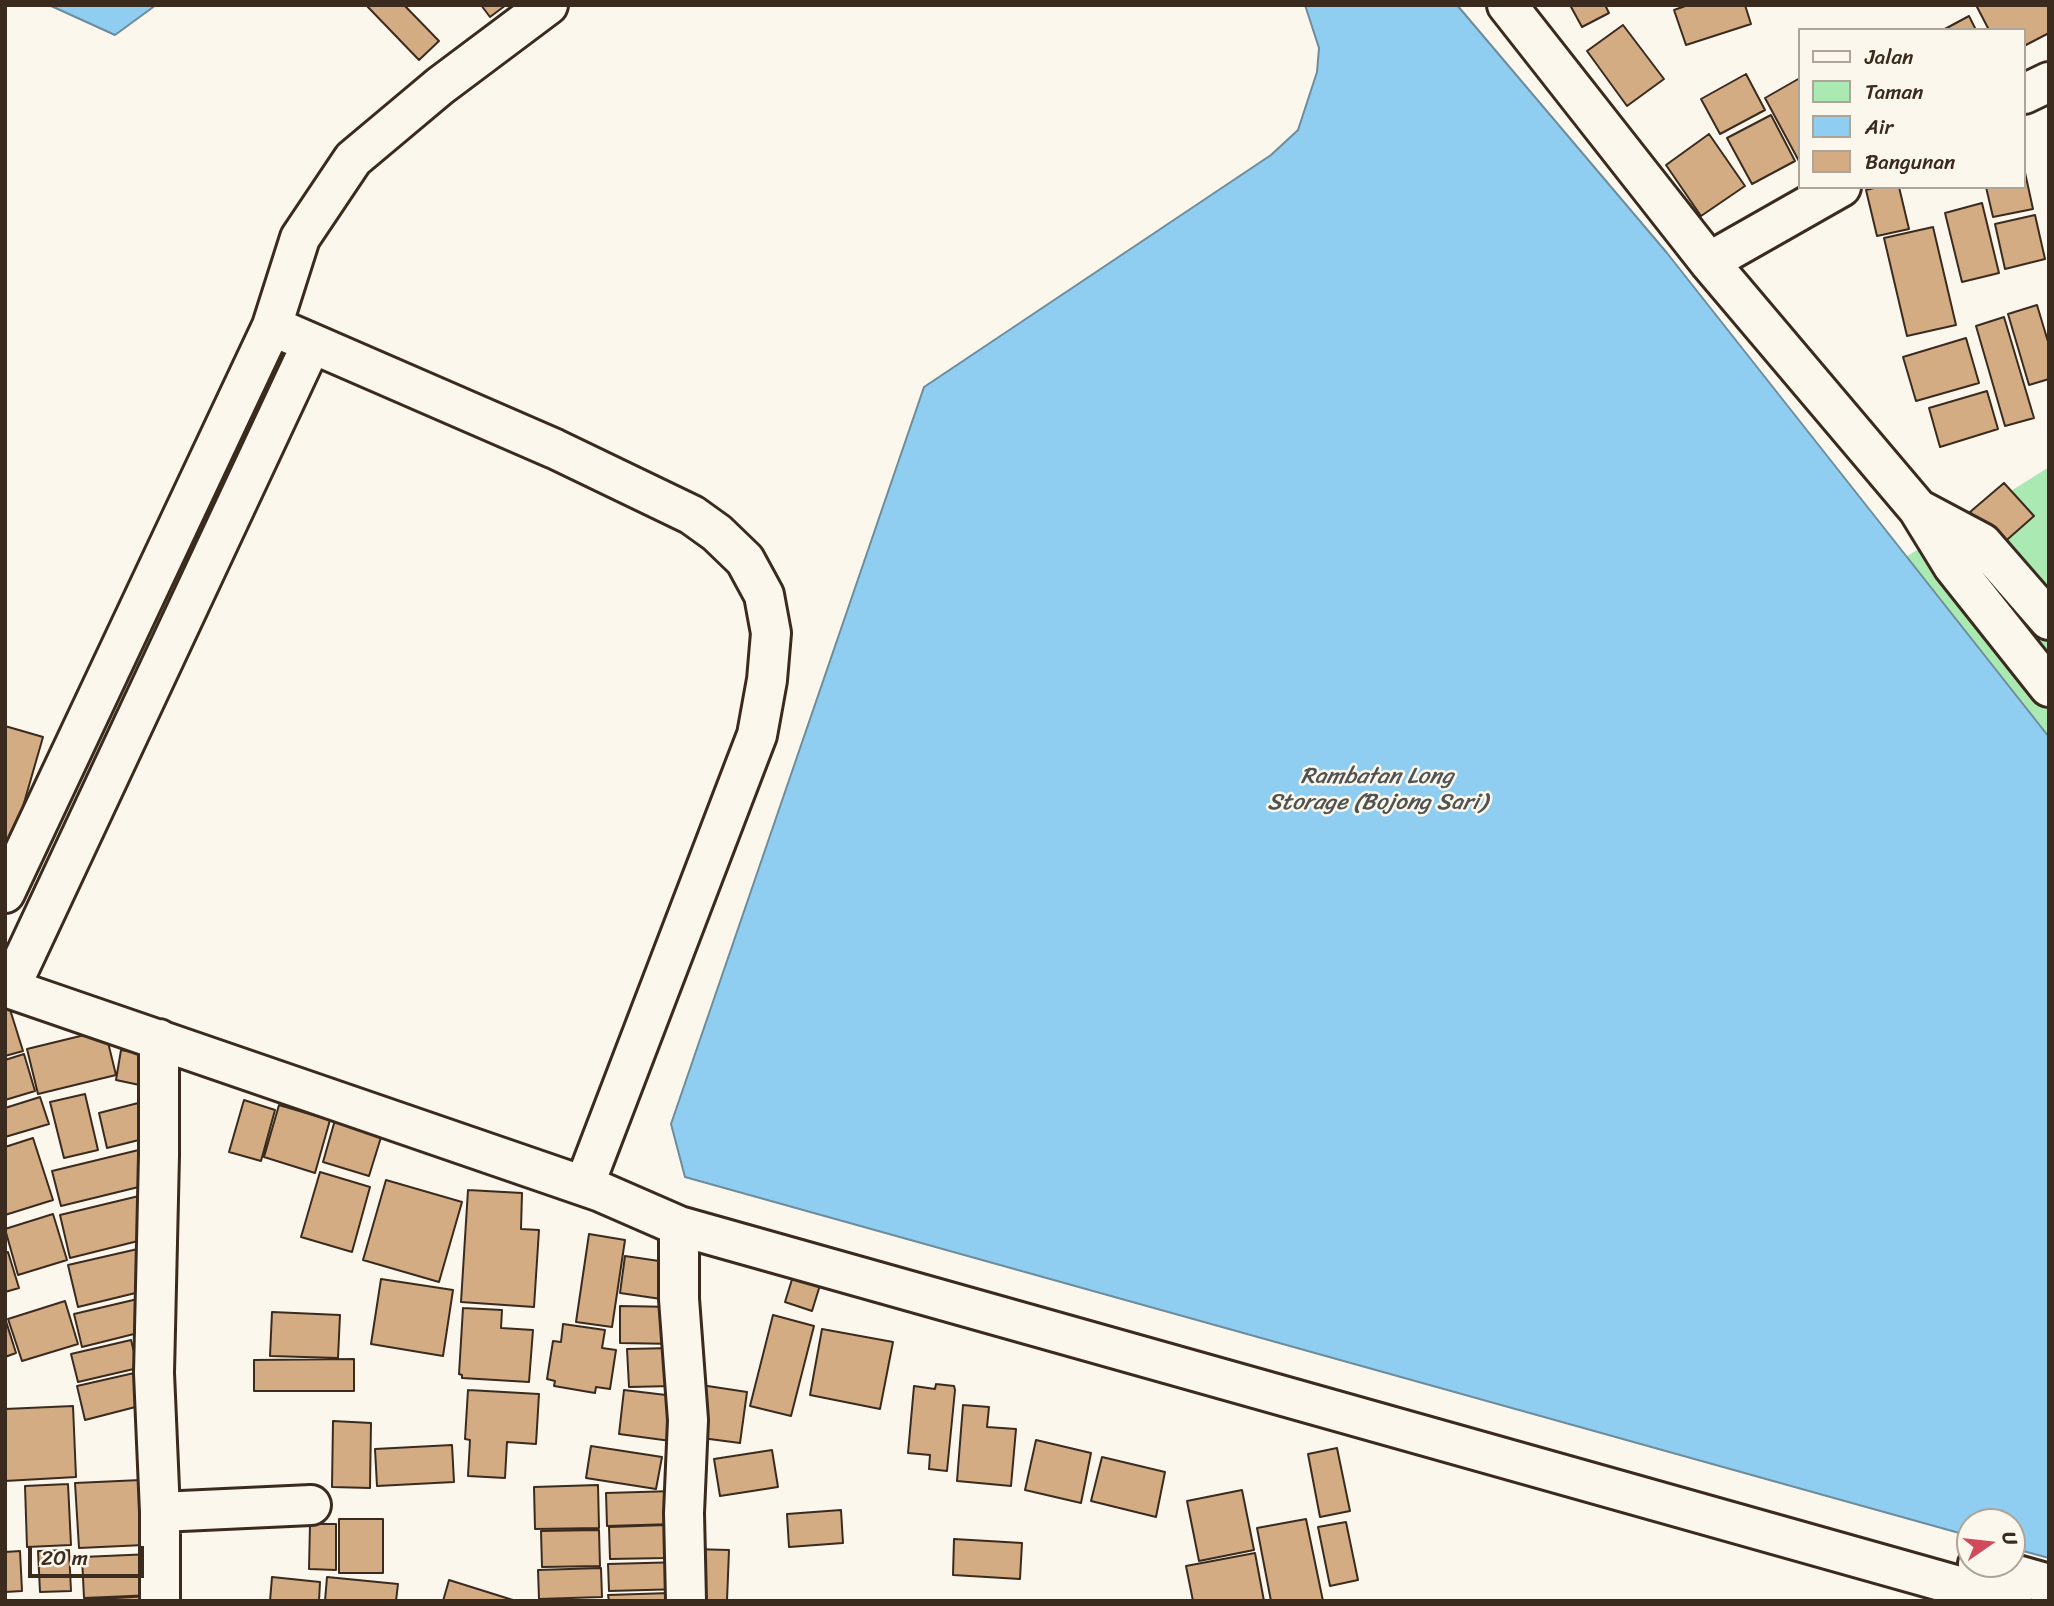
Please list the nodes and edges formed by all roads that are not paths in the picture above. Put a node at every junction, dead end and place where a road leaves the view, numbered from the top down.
1 (548, 5) edge
2 (1507, 5) edge
3 (2049, 82) edge
4 (2026, 93) edge
5 (1837, 189) edge
6 (1709, 262) junction
7 (272, 326) junction
8 (311, 345) junction
9 (1918, 509) junction
10 (2049, 620) edge
11 (2049, 687) edge
12 (5, 893) edge
13 (8, 988) edge
14 (159, 1039) junction
15 (593, 1189) junction
16 (679, 1226) junction
17 (310, 1505) dead end
18 (160, 1512) junction
19 (1956, 1558) edge
20 (2026, 1578) edge
21 (2049, 1584) edge
22 (160, 1601) edge
23 (686, 1601) edge
24 (2012, 1601) edge

1 - 7 street
2 - 6 street
3 - 4 street
5 - 6 street
6 - 9 street
7 - 8 street
7 - 12 street
8 - 13 street
8 - 15 street
9 - 10 street
9 - 11 street
13 - 14 street
14 - 15 street
14 - 18 street
15 - 16 street
15 - 19 street
16 - 23 street
16 - 24 street
17 - 18 street
18 - 22 street
20 - 21 street

